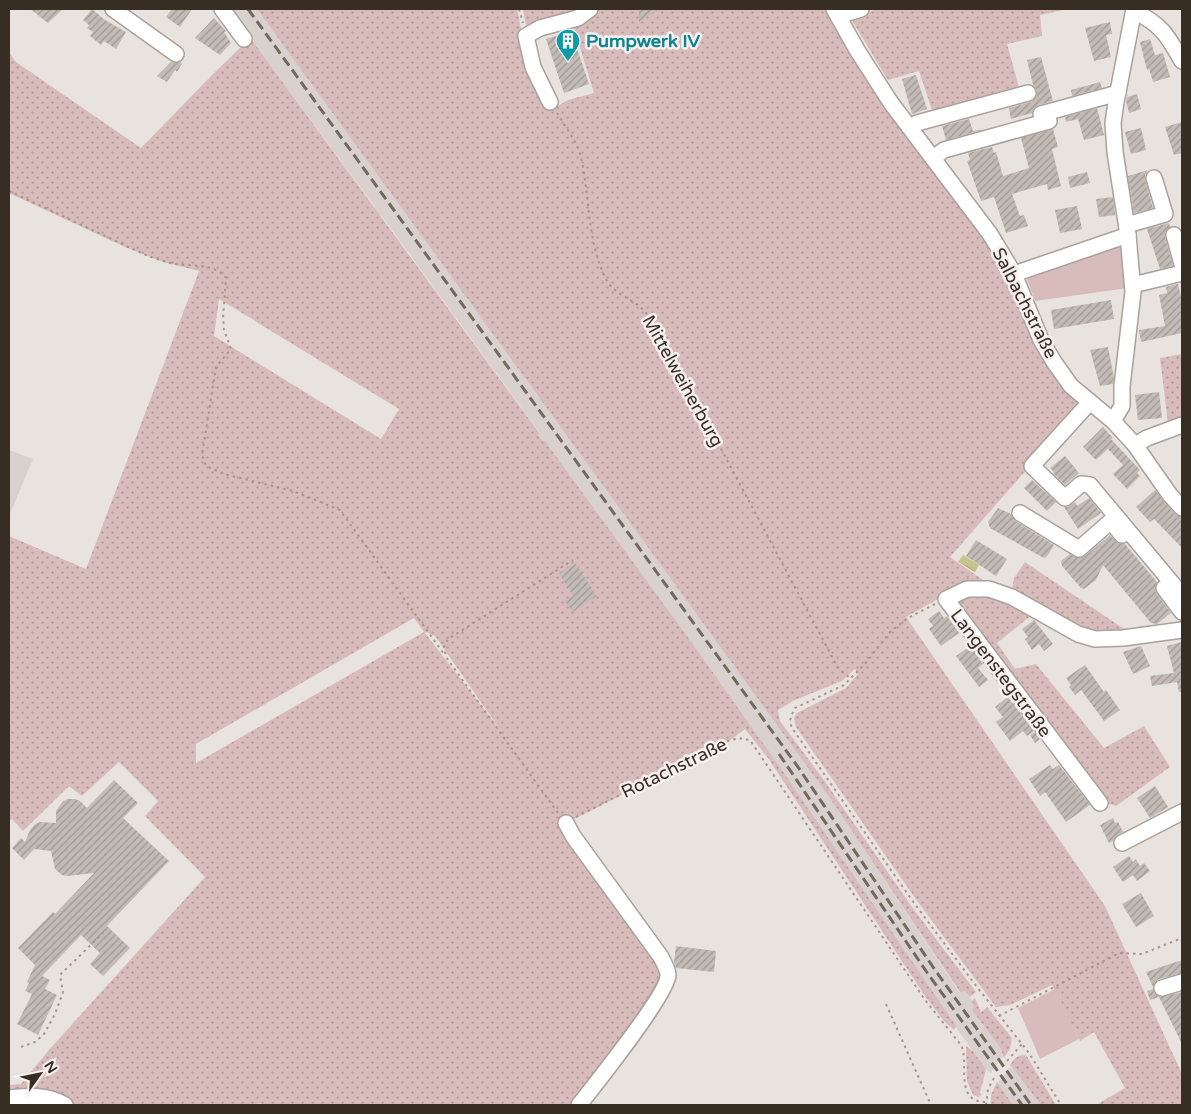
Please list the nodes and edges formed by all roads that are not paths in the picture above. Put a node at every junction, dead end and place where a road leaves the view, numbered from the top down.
1 (113, 9) edge
2 (222, 9) edge
3 (590, 9) edge
4 (861, 9) edge
5 (1134, 10) edge
6 (836, 12) edge
7 (244, 39) dead end
8 (176, 54) dead end
9 (1182, 61) edge
10 (1028, 93) dead end
11 (1118, 93) junction
12 (550, 102) road end
13 (910, 128) junction
14 (933, 158) junction
15 (1154, 178) dead end
16 (1128, 230) junction
17 (1174, 235) dead end
18 (1182, 264) edge
19 (1182, 273) edge
20 (1014, 274) junction
21 (1133, 286) junction
22 (1090, 402) junction
23 (1113, 421) junction
24 (1182, 425) edge
25 (1136, 445) junction
26 (1182, 508) edge
27 (1020, 513) dead end
28 (1182, 595) edge
29 (1182, 612) edge
30 (1182, 630) edge
31 (1100, 803) dead end
32 (1182, 812) edge
33 (566, 823) road end
34 (1122, 843) dead end
35 (1182, 983) edge
36 (1162, 988) dead end
37 (9, 1098) edge
38 (65, 1105) edge
39 (579, 1105) edge

1 - 8 street
2 - 7 street
3 - 12 street
4 - 6 street
5 - 9 street
5 - 11 street
6 - 13 street, Salbachstraße
10 - 13 street
11 - 14 street
11 - 16 street
13 - 14 street, Salbachstraße
14 - 20 street, Salbachstraße
15 - 16 street
16 - 20 street
16 - 21 street
17 - 18 street
19 - 21 street
20 - 22 street, Salbachstraße
21 - 23 street
22 - 23 street, Salbachstraße
22 - 28 street
23 - 25 street, Salbachstraße
24 - 25 street
25 - 26 street, Salbachstraße
27 - 29 street
30 - 31 street, Langenstegstraße
32 - 34 street
33 - 39 street
35 - 36 street
37 - 38 street

